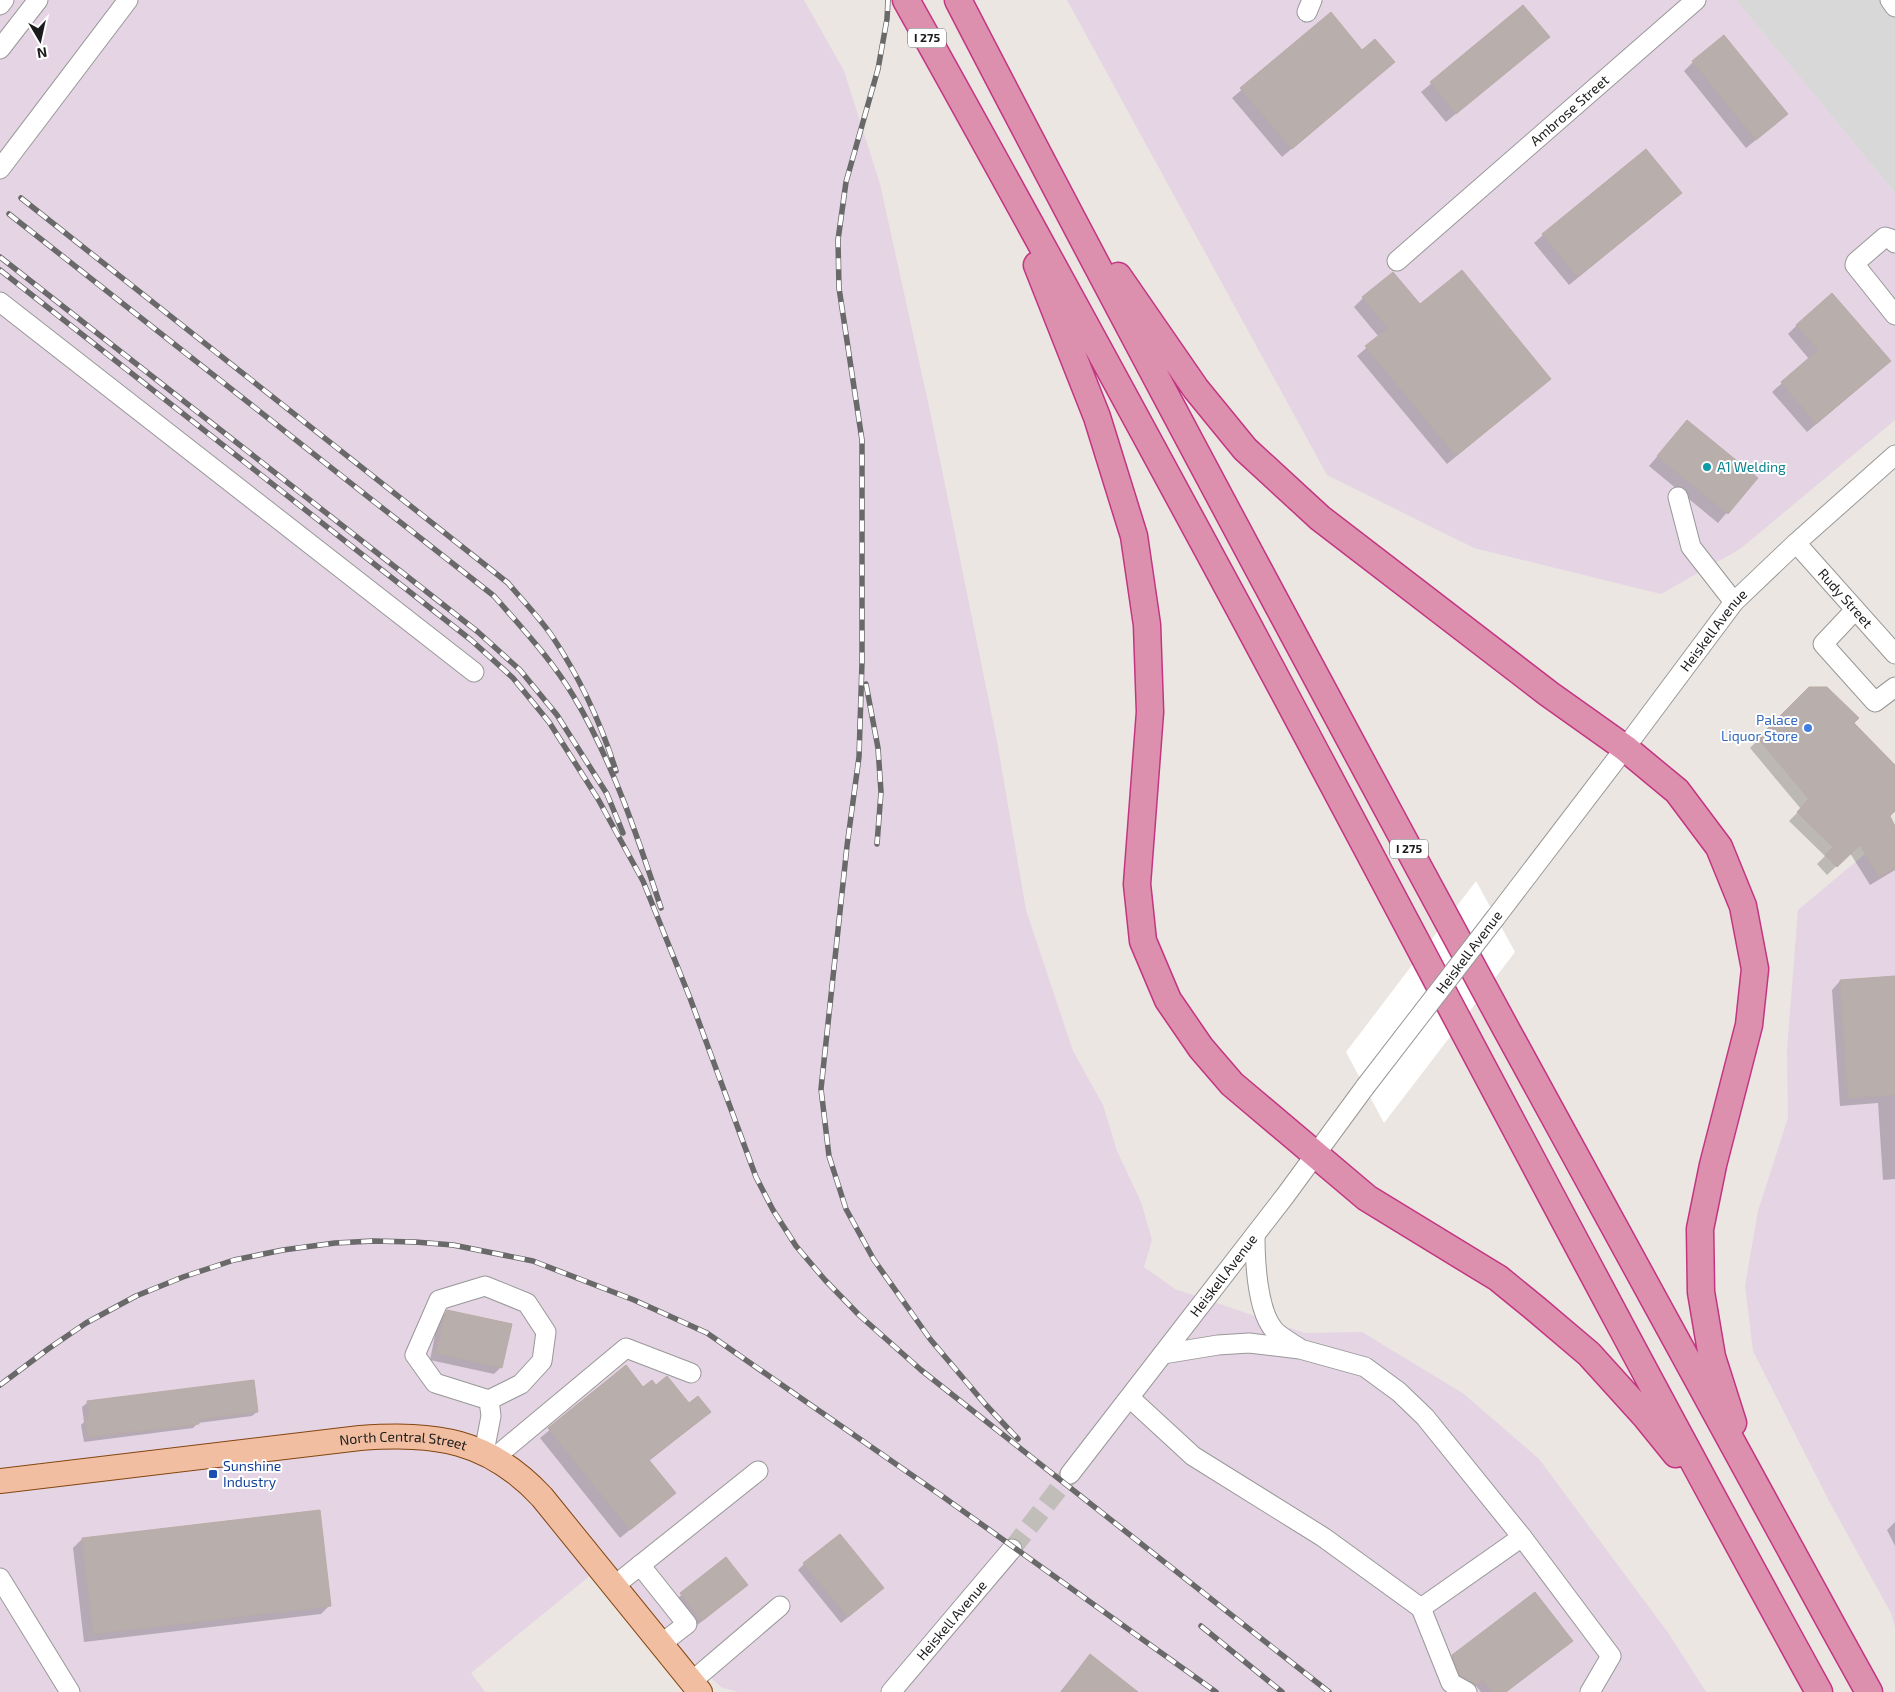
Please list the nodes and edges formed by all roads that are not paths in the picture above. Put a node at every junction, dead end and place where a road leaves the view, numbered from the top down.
1 (4, 0) edge
2 (128, 0) edge
3 (906, 0) edge
4 (958, 0) edge
5 (1696, 0) edge
6 (1890, 0) edge
7 (0, 5) edge
8 (1895, 7) edge
9 (32, 8) edge
10 (0, 49) edge
11 (993, 155) junction
12 (0, 170) edge
13 (1060, 196) junction
14 (1895, 243) edge
15 (1397, 261) dead end
16 (0, 302) edge
17 (1895, 315) edge
18 (1895, 456) edge
19 (1678, 497) dead end
20 (1796, 543) junction
21 (1734, 602) junction
22 (1855, 610) junction
23 (1895, 654) edge
24 (474, 672) dead end
25 (1895, 687) edge
26 (1626, 748) junction
27 (1315, 1156) junction
28 (1255, 1235) junction
29 (1300, 1349) junction
30 (1163, 1354) junction
31 (691, 1374) dead end
32 (1130, 1398) junction
33 (489, 1400) junction
34 (489, 1455) junction
35 (758, 1471) dead end
36 (1070, 1474) tunnel mouth
37 (0, 1481) edge
38 (1752, 1483) junction
39 (1715, 1503) junction
40 (1522, 1537) junction
41 (1012, 1549) tunnel mouth
42 (640, 1565) junction
43 (0, 1578) edge
44 (614, 1586) junction
45 (780, 1606) dead end
46 (1422, 1608) junction
47 (661, 1644) junction
48 (695, 1687) edge
49 (70, 1692) edge
50 (891, 1692) edge
51 (1467, 1692) edge
52 (1590, 1692) edge
53 (1819, 1692) edge
54 (1869, 1692) edge

1 - 7 street
2 - 12 street
3 - 11 highway, I 275
4 - 13 highway, I 275
5 - 15 street, Ambrose Street
6 - 8 street
9 - 10 street
11 - 27 highway
11 - 39 highway, I 275
13 - 26 highway
13 - 38 highway, I 275
14 - 17 street
16 - 24 street
18 - 20 street, Heiskell Avenue
19 - 21 street
20 - 21 street, Heiskell Avenue
20 - 22 street, Rudy Street
21 - 26 street, Heiskell Avenue
22 - 23 street, Rudy Street
22 - 25 street
26 - 27 street, Heiskell Avenue, bridge
26 - 38 highway
27 - 28 street, Heiskell Avenue
27 - 39 highway
28 - 29 street
28 - 30 street, Heiskell Avenue
29 - 30 street
29 - 40 street
30 - 32 street, Heiskell Avenue
31 - 34 street
32 - 36 street, Heiskell Avenue
32 - 46 street
33 - 33 street
33 - 34 street
34 - 37 main road, North Central Street
34 - 44 main road, North Central Street
35 - 42 street
38 - 54 highway, I 275
39 - 53 highway, I 275
40 - 46 street
40 - 52 street
41 - 50 street, Heiskell Avenue
42 - 44 street
42 - 47 street
43 - 49 street
44 - 47 main road, North Central Street
45 - 48 street
46 - 51 street
47 - 48 main road, North Central Street

